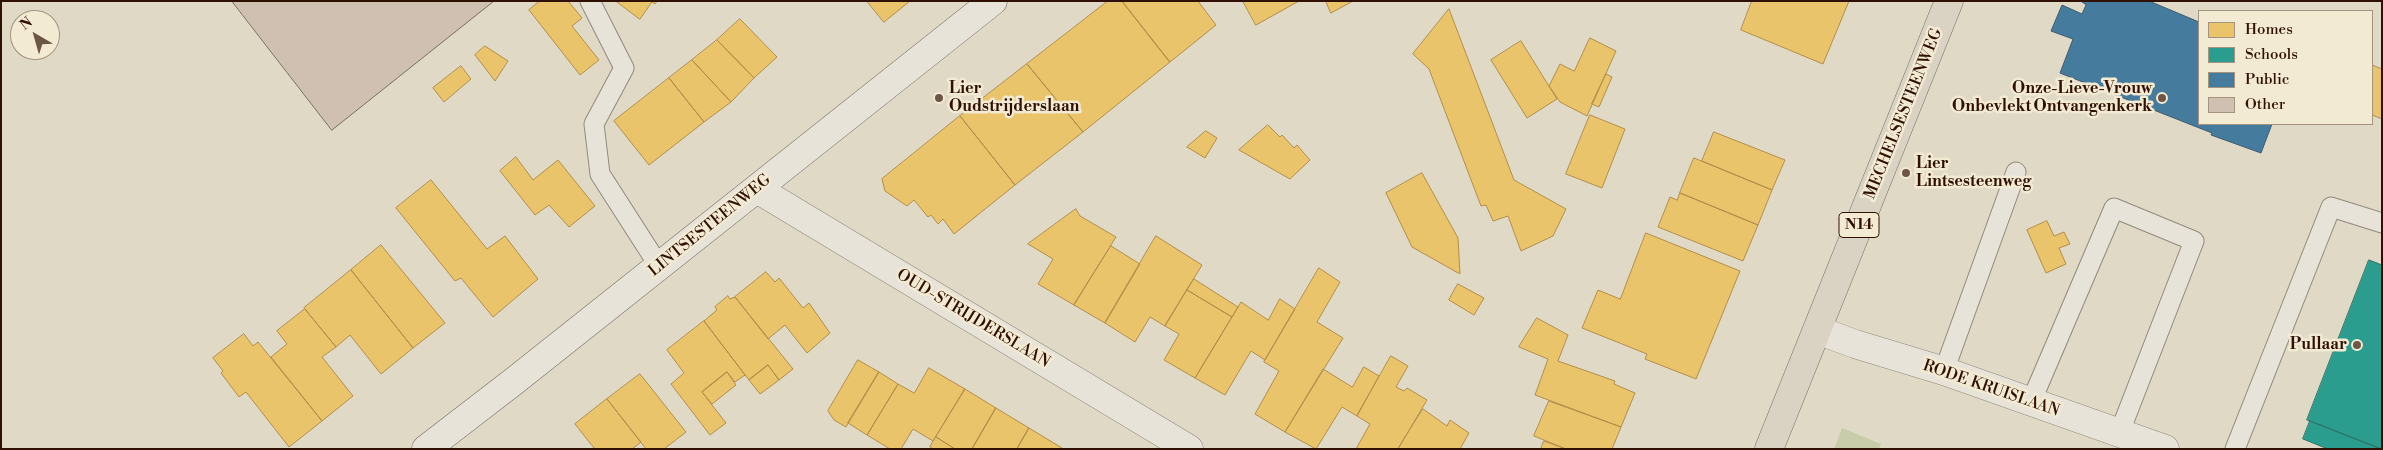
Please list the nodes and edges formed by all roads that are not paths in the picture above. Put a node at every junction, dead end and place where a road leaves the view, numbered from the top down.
1 (590, 1) edge
2 (992, 1) edge
3 (1949, 1) edge
4 (2016, 172) dead end
5 (756, 189) junction
6 (2382, 223) edge
7 (660, 266) junction
8 (1817, 330) junction
9 (1944, 371) junction
10 (2031, 402) junction
11 (2119, 434) junction
12 (1185, 448) edge
13 (426, 449) edge
14 (1769, 449) edge
15 (2165, 449) edge
16 (2235, 449) edge

1 - 7 lane
2 - 5 street, LINTSESTEENWEG
3 - 8 main road, MECHELSESTEENWEG / N14
4 - 9 lane
5 - 7 street, LINTSESTEENWEG
5 - 12 street, OUD-STRIJDERSLAAN
6 - 16 lane
7 - 13 street, LINTSESTEENWEG
8 - 9 street, RODE KRUISLAAN
8 - 14 main road, MECHELSESTEENWEG / N14
9 - 10 street, RODE KRUISLAAN
10 - 11 street, RODE KRUISLAAN
10 - 11 lane
11 - 15 street, RODE KRUISLAAN

